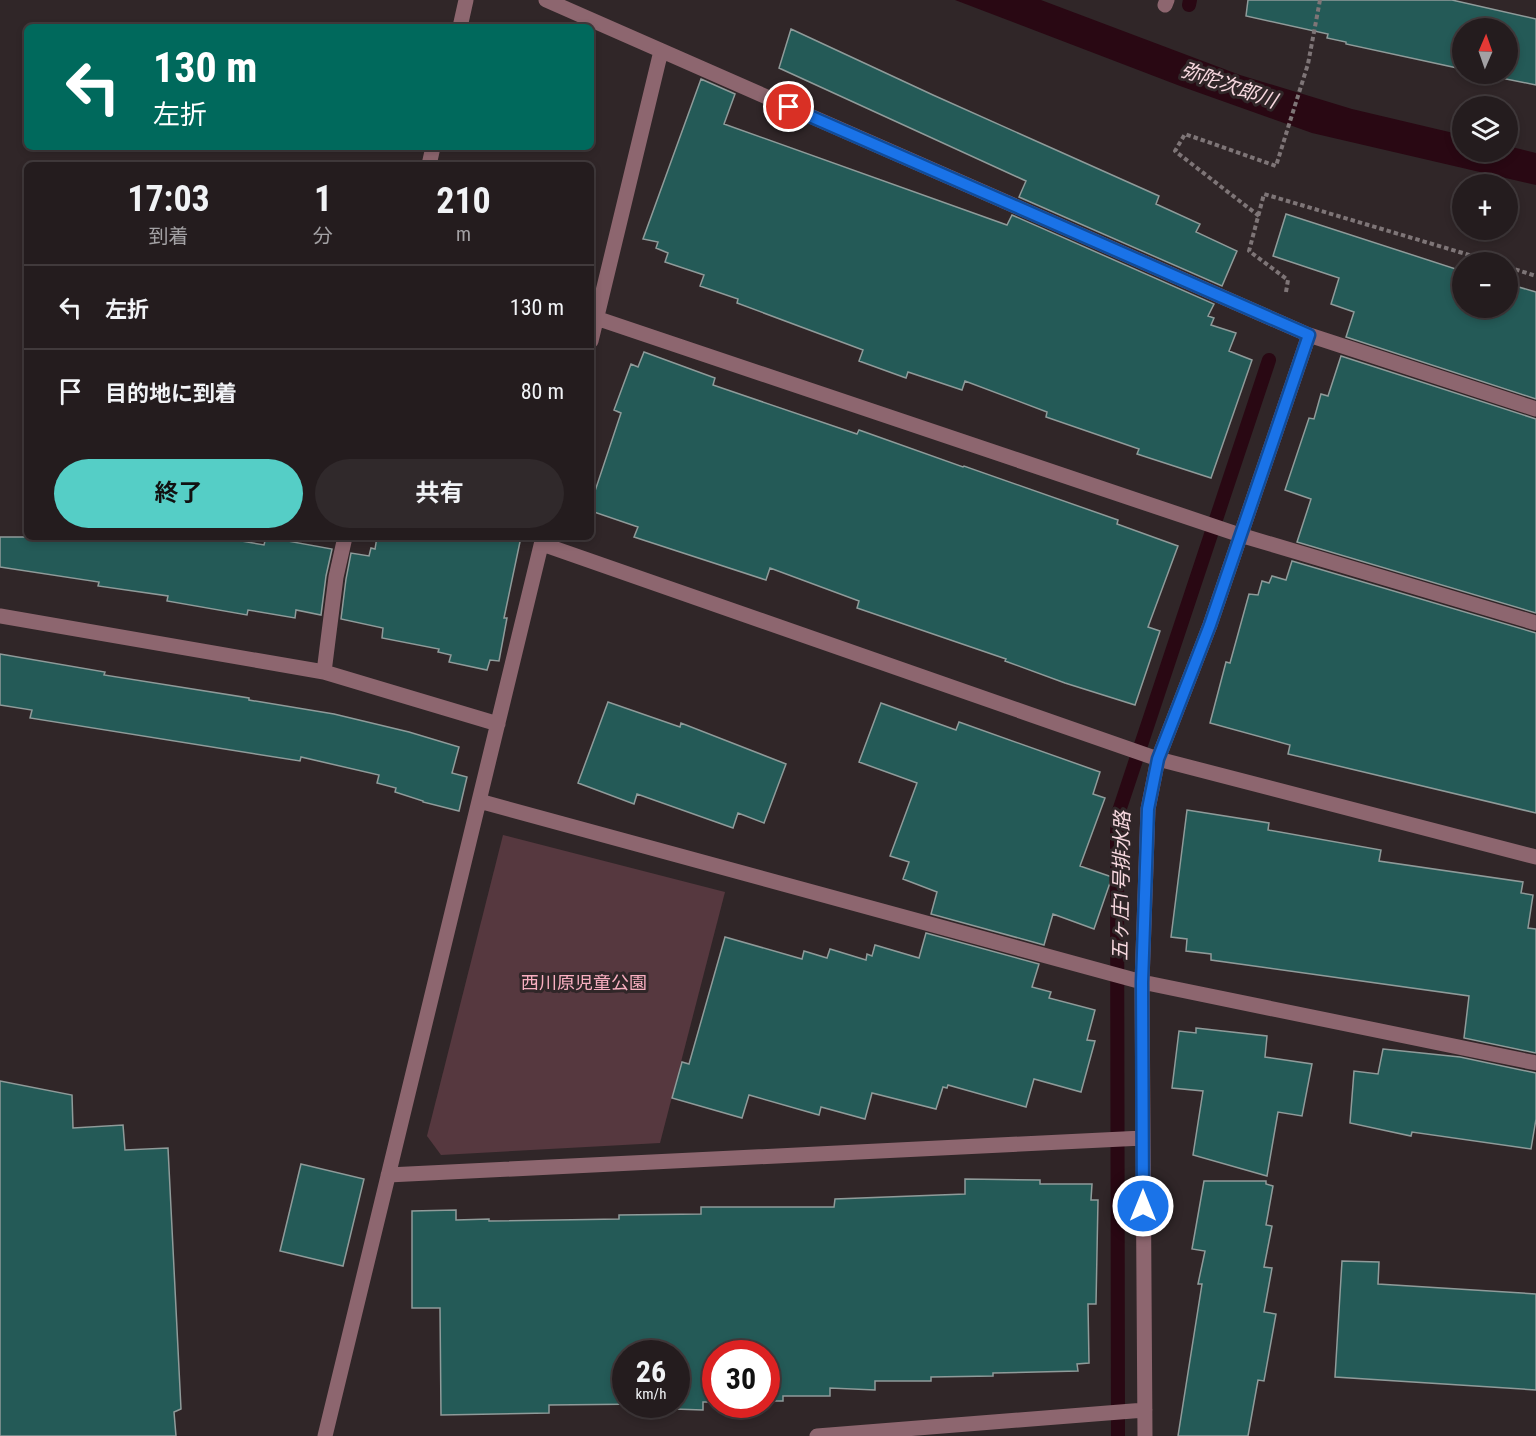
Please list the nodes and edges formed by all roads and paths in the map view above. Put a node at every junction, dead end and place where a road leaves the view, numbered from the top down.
1 (466, 0) edge
2 (546, 0) edge
3 (1320, 0) edge
4 (461, 24) edge
5 (661, 51) junction
6 (1259, 216) junction
7 (1459, 252) edge
8 (1518, 270) edge
9 (1536, 276) edge
10 (596, 318) junction
11 (1279, 321) junction
12 (594, 327) edge
13 (1309, 335) junction
14 (1536, 409) edge
15 (1240, 535) junction
16 (344, 540) edge
17 (543, 540) edge
18 (0, 616) edge
19 (1536, 623) edge
20 (324, 672) junction
21 (498, 724) junction
22 (1153, 757) junction
23 (479, 801) junction
24 (1536, 857) edge
25 (1136, 980) junction
26 (1536, 1063) edge
27 (1136, 1138) junction
28 (388, 1176) junction
29 (1144, 1410) junction
30 (325, 1436) edge
31 (818, 1436) edge
32 (1145, 1436) edge

1 - 4 street
2 - 5 street
3 - 6 path
5 - 10 street
5 - 11 street
6 - 7 path
6 - 11 path
8 - 9 path
10 - 12 street
10 - 15 street
11 - 13 street
13 - 14 street
13 - 15 street
15 - 19 street
15 - 22 street
16 - 20 street
17 - 21 street
17 - 22 street
18 - 20 street
20 - 21 street
21 - 23 street
22 - 24 street
22 - 25 street
23 - 25 street
23 - 28 street
25 - 26 street
25 - 27 street
27 - 28 street
27 - 29 street
28 - 30 street
29 - 31 street
29 - 32 street

